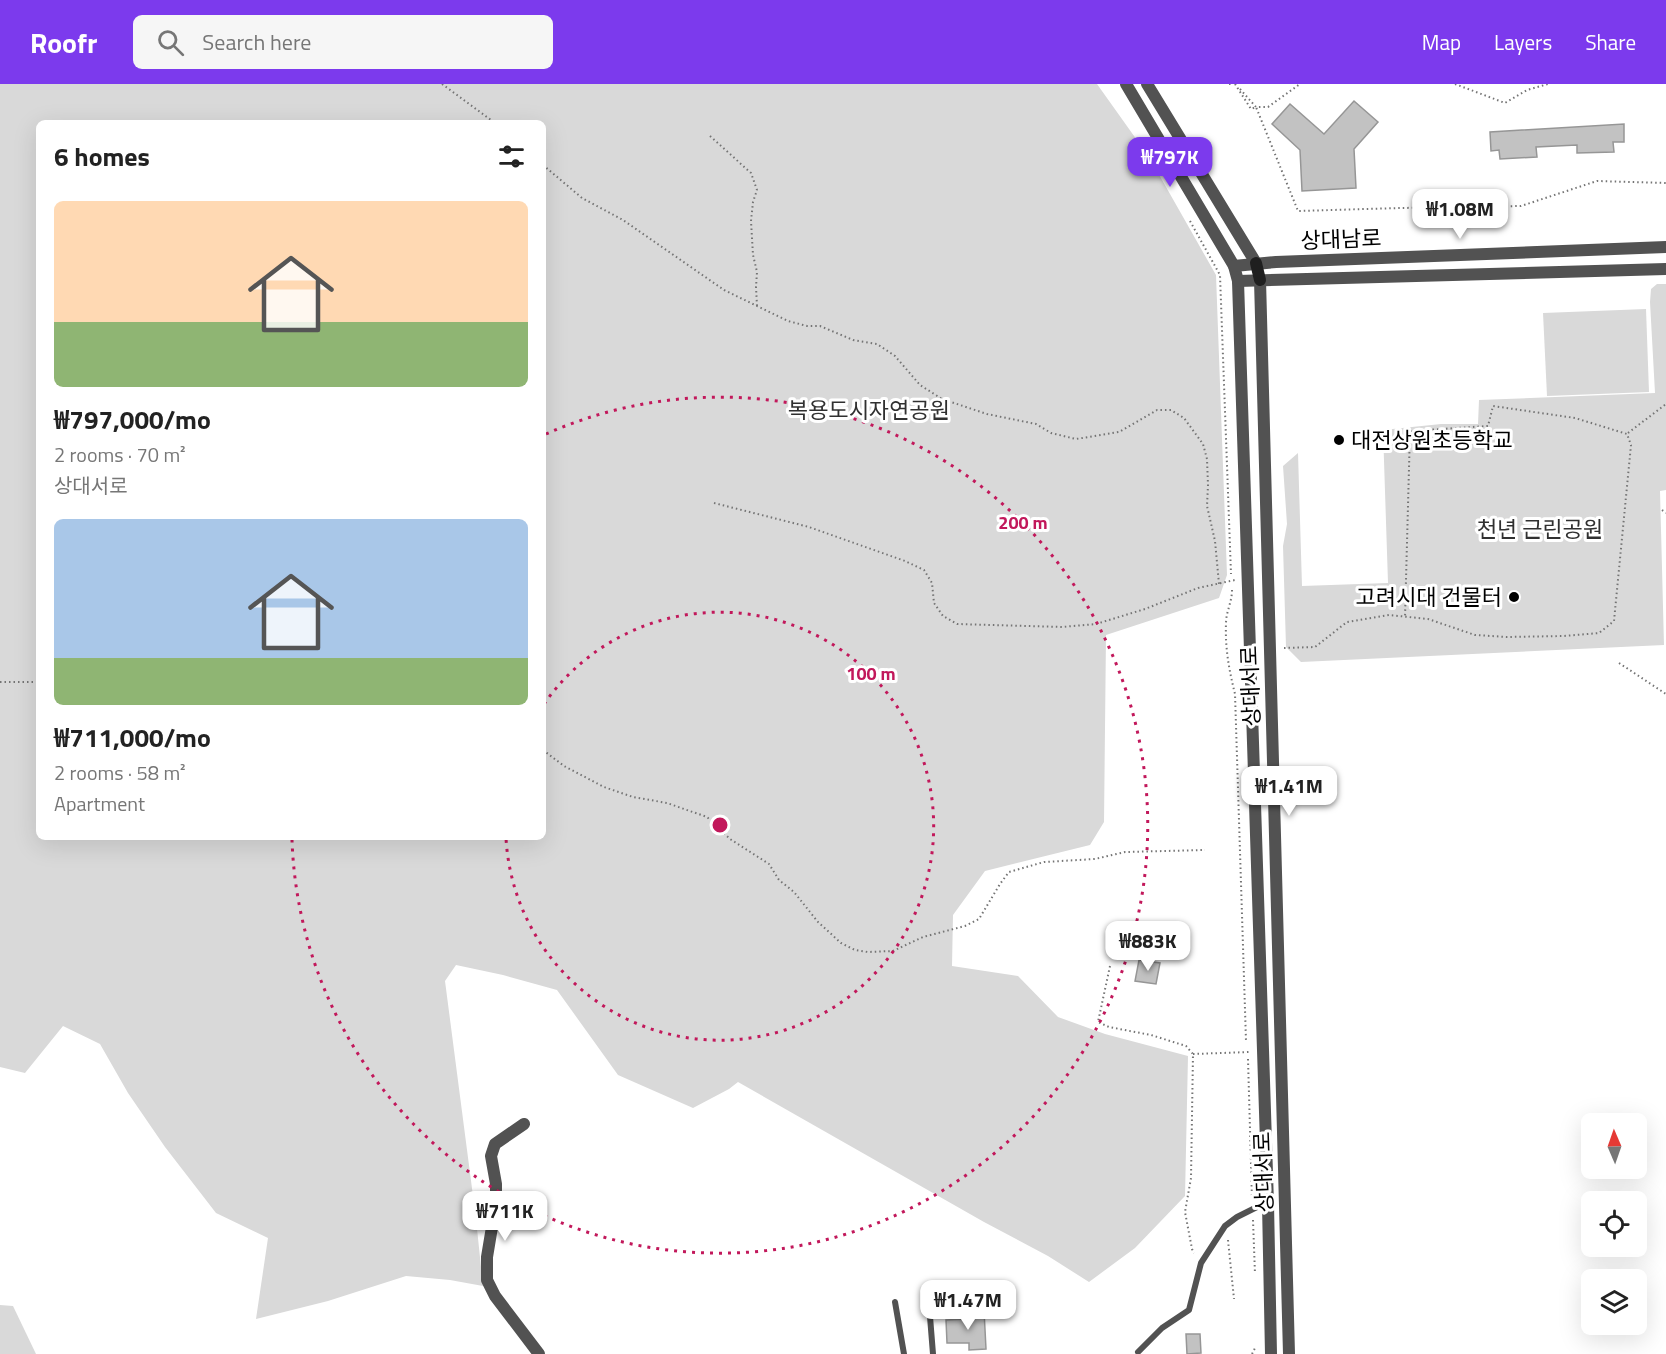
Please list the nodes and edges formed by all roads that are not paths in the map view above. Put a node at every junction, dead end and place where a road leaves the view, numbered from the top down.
1 (1126, 84) edge
2 (1147, 84) edge
3 (1666, 247) edge
4 (1256, 263) junction
5 (1234, 266) junction
6 (1666, 269) edge
7 (1260, 280) junction
8 (1238, 281) junction
9 (524, 1124) dead end
10 (1268, 1204) junction
11 (895, 1302) dead end
12 (929, 1304) dead end
13 (1138, 1352) dead end
14 (539, 1354) edge
15 (904, 1354) edge
16 (933, 1354) edge
17 (1271, 1354) edge
18 (1289, 1354) edge

1 - 5 street, 상대서로
2 - 4 street, 상대서로
3 - 4 street, 상대남로
4 - 5 street, 상대남로
4 - 7 main road, 상대서로
5 - 8 street, 상대서로
6 - 7 street, 상대남로
7 - 8 street, 상대남로
7 - 18 street, 상대서로
8 - 10 street, 상대서로
9 - 14 street
10 - 13 lane
10 - 17 street, 상대서로
11 - 15 lane
12 - 16 lane

